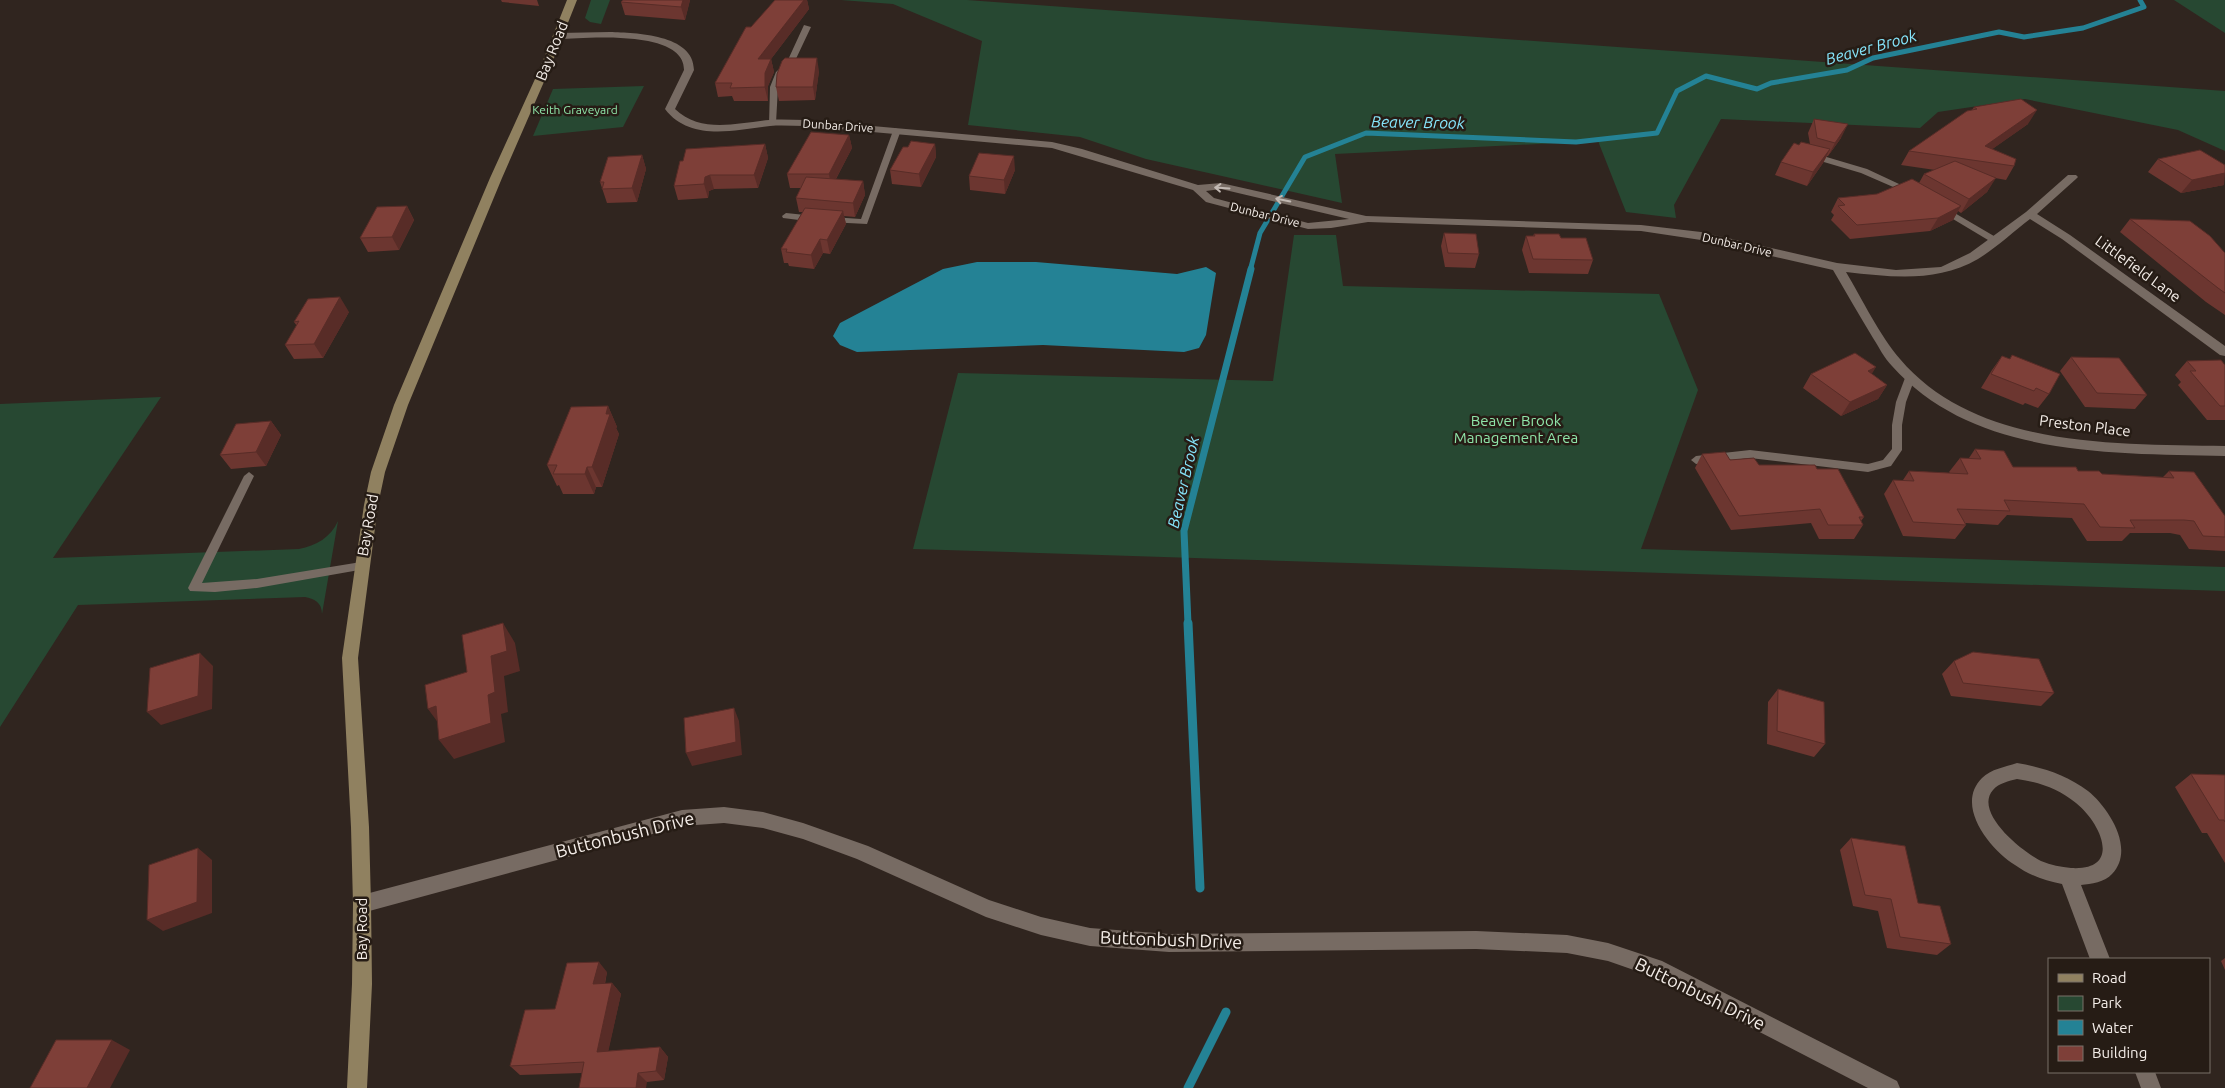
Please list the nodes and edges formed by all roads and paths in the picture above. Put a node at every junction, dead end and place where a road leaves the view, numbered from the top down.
1 (572, 0) edge
2 (807, 27) dead end
3 (559, 36) junction
4 (772, 123) junction
5 (897, 130) junction
6 (1800, 152) edge
7 (2072, 177) dead end
8 (1197, 188) junction
9 (1915, 194) edge
10 (1930, 201) edge
11 (2030, 214) junction
12 (786, 216) dead end
13 (1368, 220) junction
14 (1996, 240) junction
15 (1837, 267) junction
16 (2225, 352) edge
17 (1910, 378) junction
18 (2225, 451) edge
19 (1696, 460) dead end
20 (249, 476) dead end
21 (361, 566) junction
22 (2068, 877) junction
23 (362, 904) junction
24 (2100, 958) edge
25 (2145, 1073) edge
26 (357, 1088) edge
27 (1890, 1088) edge
28 (2151, 1088) edge

1 - 3 main road, Bay Road
2 - 4 lane
3 - 4 street, Dunbar Drive
3 - 21 main road, Bay Road
4 - 5 street, Dunbar Drive
5 - 8 street, Dunbar Drive
5 - 12 lane
6 - 9 lane
7 - 11 street, Dunbar Drive
13 -> 8 street, Dunbar Drive
8 - 13 street, Dunbar Drive
10 - 14 lane
11 - 14 street, Dunbar Drive
11 - 16 street, Littlefield Lane
13 - 15 street, Dunbar Drive
14 - 15 street, Dunbar Drive
15 - 17 street, Preston Place
17 - 18 street, Preston Place
17 - 19 lane
20 - 21 lane
21 - 23 main road, Bay Road
22 - 22 street
22 - 24 street
23 - 26 main road, Bay Road
23 - 27 street, Buttonbush Drive
25 - 28 street

